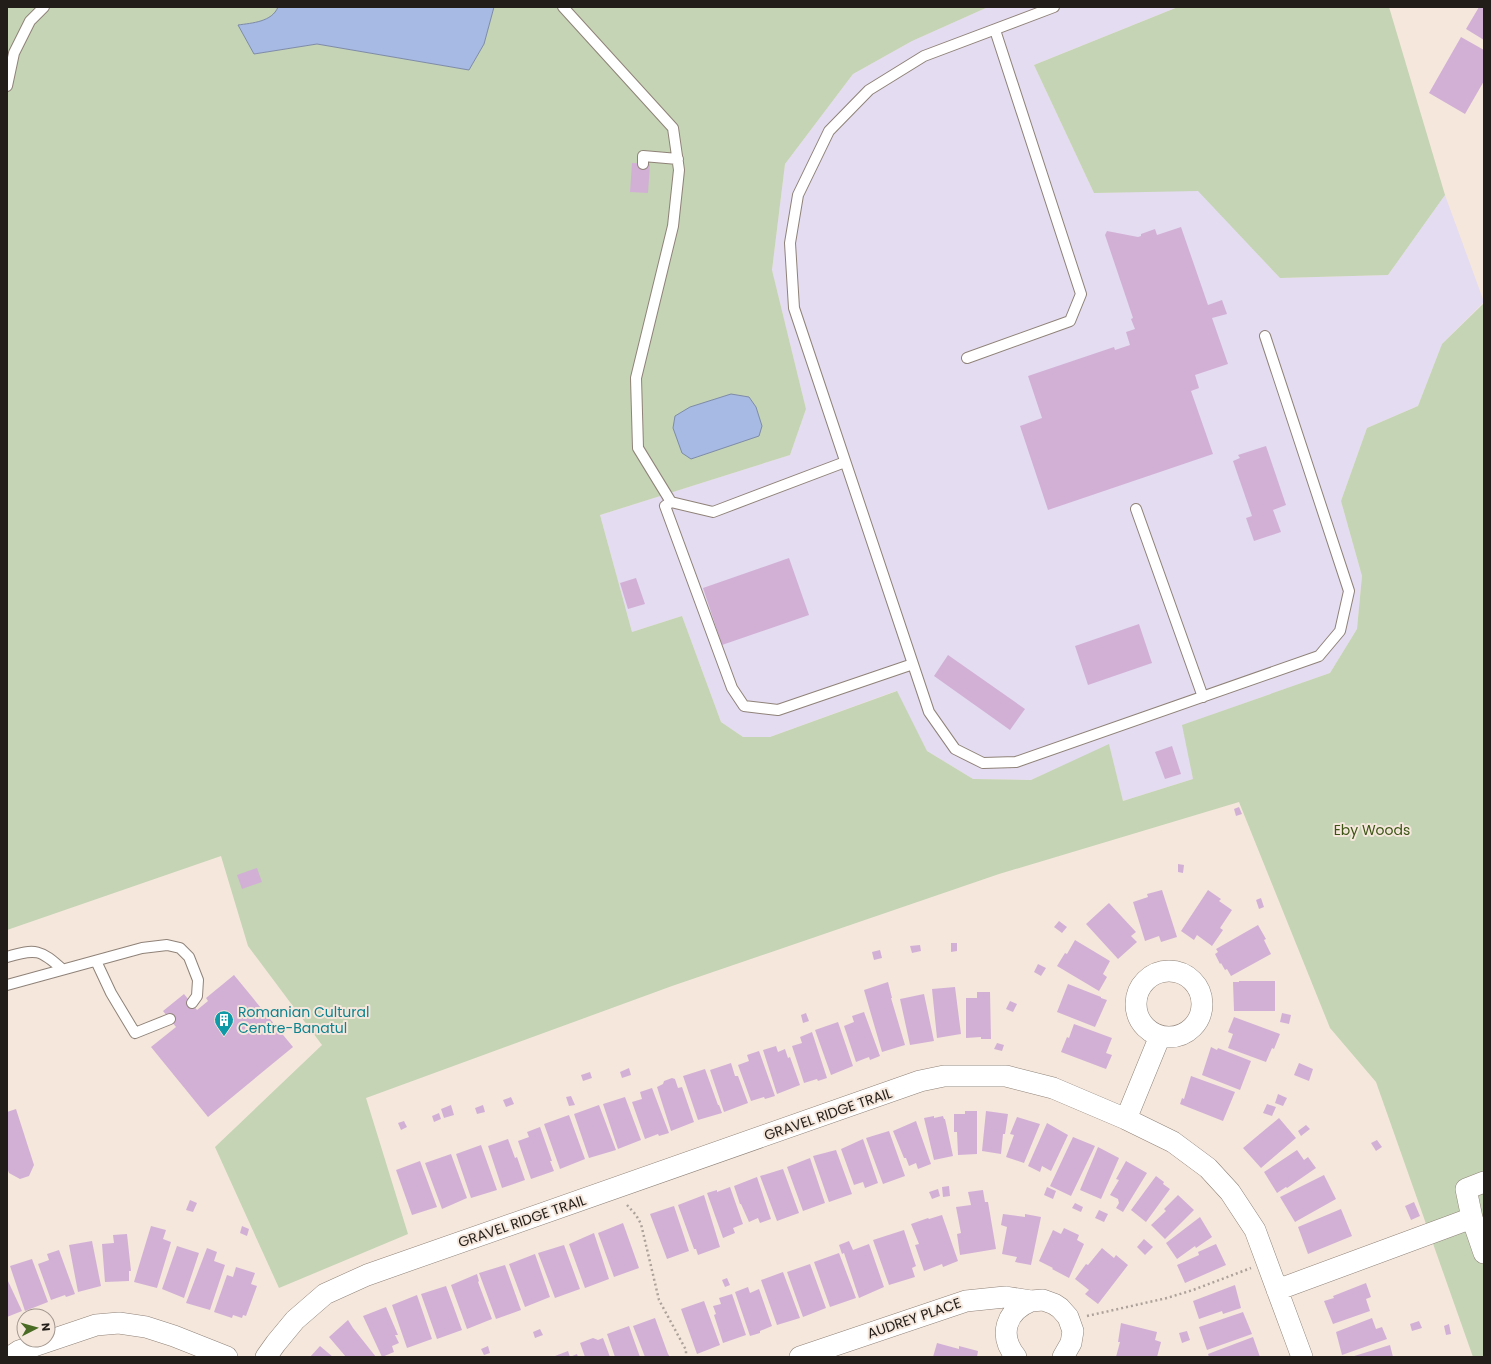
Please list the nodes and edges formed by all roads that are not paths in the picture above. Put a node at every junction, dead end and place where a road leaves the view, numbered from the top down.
1 (44, 7) edge
2 (563, 7) edge
3 (1054, 7) edge
4 (995, 30) junction
5 (7, 86) edge
6 (678, 159) junction
7 (643, 164) dead end
8 (1265, 336) dead end
9 (967, 358) dead end
10 (845, 462) junction
11 (671, 502) junction
12 (1136, 509) dead end
13 (913, 664) junction
14 (1203, 696) junction
15 (7, 957) edge
16 (96, 961) junction
17 (62, 969) junction
18 (7, 985) edge
19 (192, 1003) dead end
20 (170, 1019) dead end
21 (1160, 1036) dead end
22 (1126, 1119) junction
23 (1484, 1182) edge
24 (1472, 1218) junction
25 (1484, 1253) edge
26 (1277, 1290) junction
27 (1031, 1301) junction
28 (10, 1357) edge
29 (227, 1357) edge
30 (266, 1357) edge
31 (800, 1357) edge
32 (1016, 1357) edge
33 (1063, 1357) edge
34 (1302, 1357) edge

1 - 5 lane
2 - 6 lane
3 - 4 lane
4 - 9 lane
4 - 10 lane
6 - 7 lane
6 - 11 lane
8 - 14 lane
10 - 11 lane
10 - 13 lane
11 - 13 lane
12 - 14 lane
13 - 14 lane
15 - 17 lane
16 - 17 lane
16 - 19 lane
16 - 20 lane
17 - 18 lane
21 - 22 street
22 - 26 street, GRAVEL RIDGE TRAIL
22 - 30 street, GRAVEL RIDGE TRAIL
23 - 24 street
24 - 25 street
24 - 26 street
26 - 34 street, GRAVEL RIDGE TRAIL
27 - 31 street, AUDREY PLACE
27 - 32 street
27 - 33 street, AUDREY PLACE
28 - 29 street

